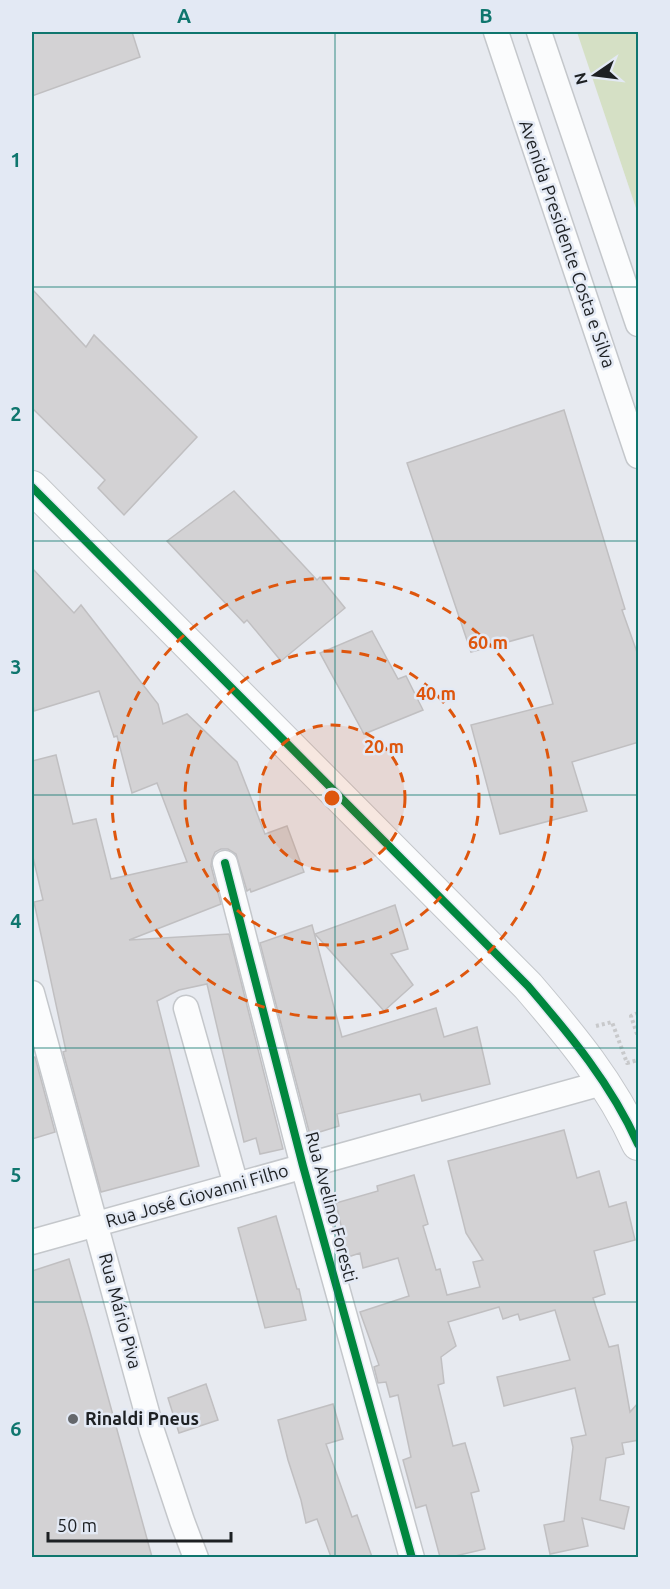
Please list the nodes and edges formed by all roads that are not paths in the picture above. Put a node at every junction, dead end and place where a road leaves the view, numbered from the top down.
1 (496, 32) edge
2 (540, 32) edge
3 (639, 324) edge
4 (634, 429) edge
5 (639, 456) edge
6 (32, 487) edge
7 (225, 863) dead end
8 (32, 993) edge
9 (186, 1008) dead end
10 (606, 1082) junction
11 (639, 1144) edge
12 (303, 1166) junction
13 (236, 1185) junction
14 (96, 1224) junction
15 (32, 1242) edge
16 (196, 1557) edge
17 (412, 1557) edge

1 - 4 street, Avenida Presidente Costa e Silva
2 - 3 street
4 - 5 street, Avenida Presidente Costa e Silva
6 - 10 main road
7 - 12 street, Rua Avelino Foresti
8 - 14 street, Rua Mário Piva
9 - 13 street
10 - 11 main road
10 - 12 street, Rua José Giovanni Filho
12 - 13 street, Rua José Giovanni Filho
12 - 17 street, Rua Avelino Foresti
13 - 14 street, Rua José Giovanni Filho
14 - 15 street, Rua José Giovanni Filho
14 - 16 street, Rua Mário Piva

